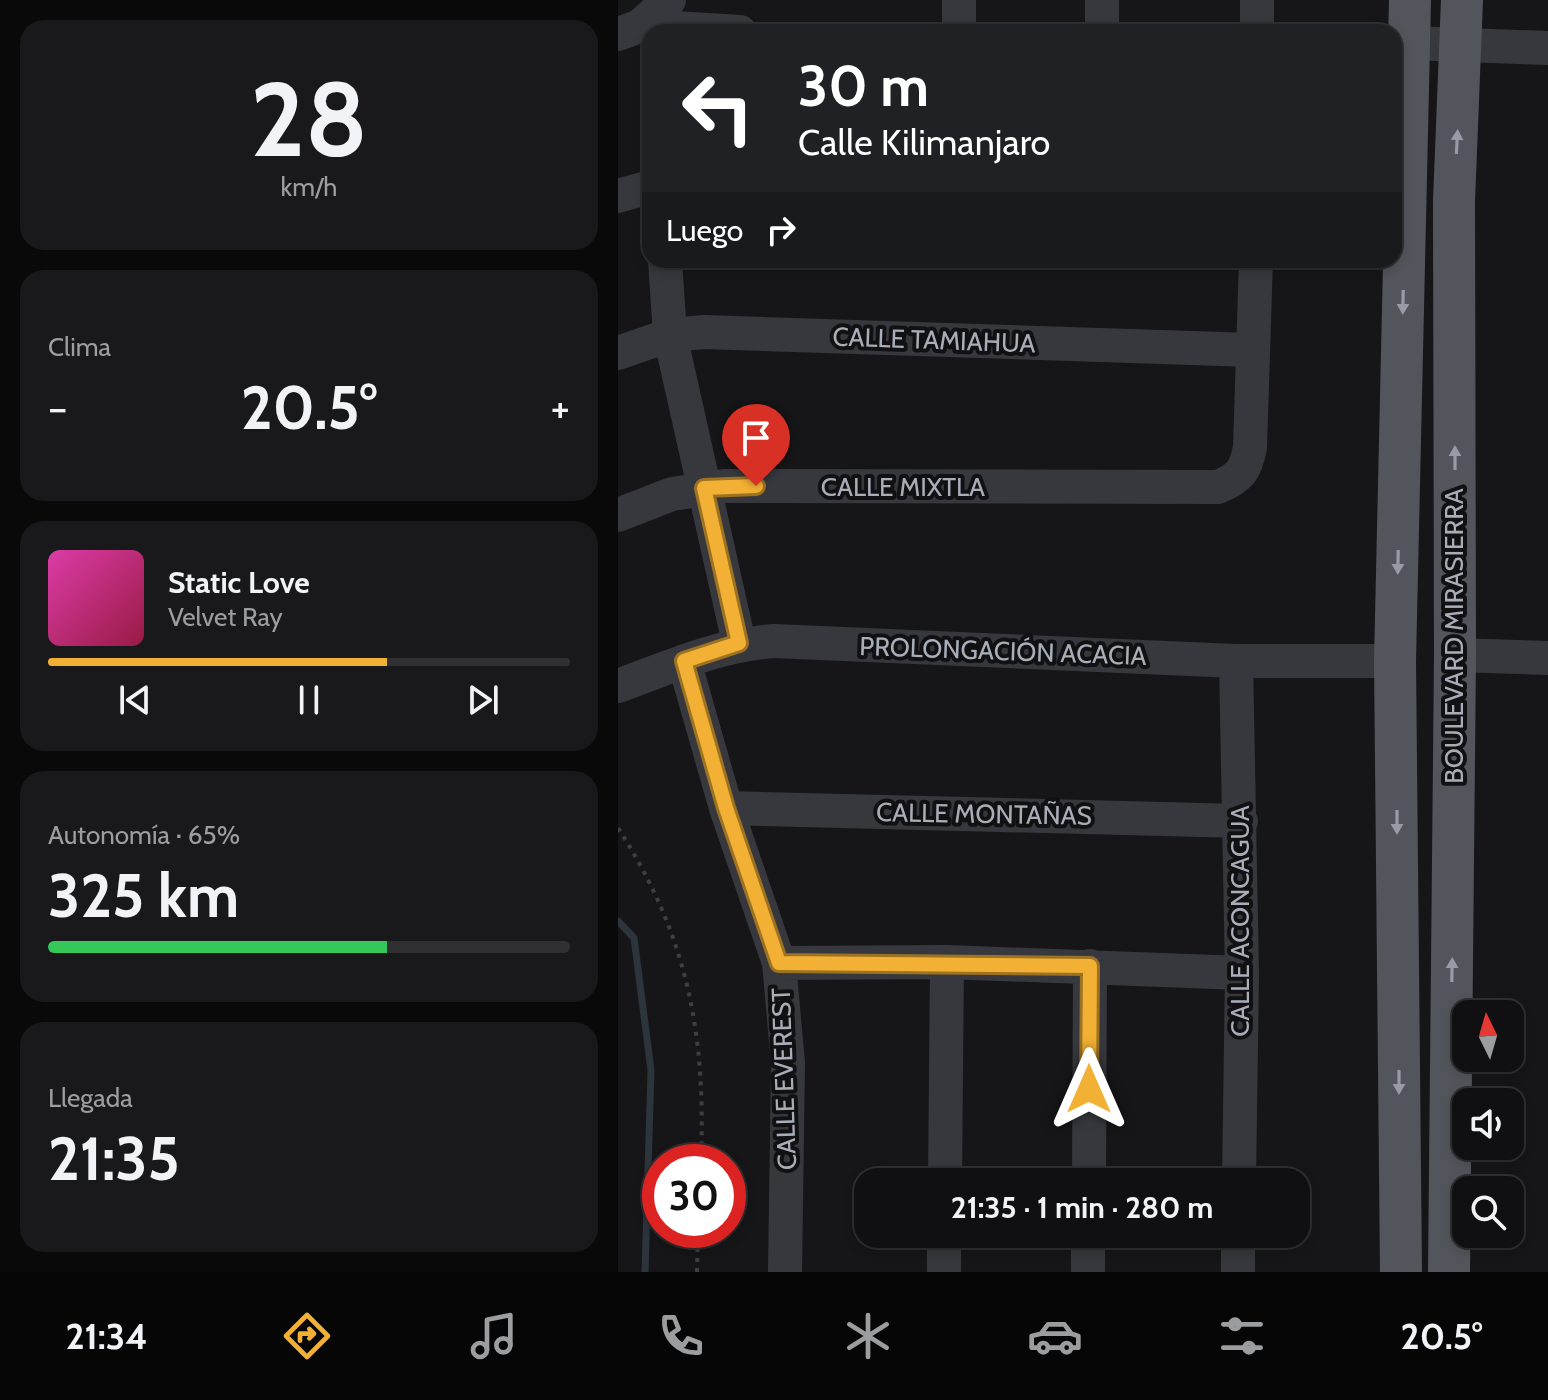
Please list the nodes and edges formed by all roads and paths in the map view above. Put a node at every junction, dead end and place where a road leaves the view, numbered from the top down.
1 (669, 0) edge
2 (959, 0) edge
3 (1102, 0) edge
4 (1257, 0) edge
5 (1410, 0) edge
6 (1462, 0) edge
7 (959, 24) edge
8 (1102, 24) edge
9 (1257, 24) edge
10 (629, 30) edge
11 (1410, 43) junction
12 (1462, 45) junction
13 (1548, 48) edge
14 (1402, 167) edge
15 (642, 189) edge
16 (618, 196) edge
17 (1402, 198) edge
18 (1454, 201) junction
19 (666, 268) edge
20 (1256, 268) edge
21 (1399, 268) edge
22 (670, 335) junction
23 (1253, 350) junction
24 (618, 353) edge
25 (704, 488) junction
26 (618, 515) edge
27 (739, 643) junction
28 (1455, 655) junction
29 (1548, 658) edge
30 (684, 661) junction
31 (1236, 661) junction
32 (1395, 661) junction
33 (618, 686) edge
34 (726, 808) junction
35 (1241, 821) junction
36 (618, 828) edge
37 (947, 962) junction
38 (779, 963) junction
39 (1090, 966) junction
40 (1242, 973) junction
41 (702, 1144) edge
42 (945, 1168) edge
43 (1089, 1168) edge
44 (1239, 1168) edge
45 (698, 1248) edge
46 (944, 1248) edge
47 (1088, 1248) edge
48 (1238, 1248) edge
49 (697, 1272) edge
50 (785, 1272) edge
51 (944, 1272) edge
52 (1088, 1272) edge
53 (1238, 1272) edge
54 (1401, 1272) edge
55 (1449, 1272) edge

1 - 10 street
2 - 7 street
3 - 8 street
4 - 9 street
5 - 11 main road
6 - 12 main road, BOULEVARD MIRASIERRA
11 - 12 street
11 - 14 main road
12 - 13 street
18 -> 12 main road, BOULEVARD MIRASIERRA
15 - 16 street
17 - 18 street
28 -> 18 main road, BOULEVARD MIRASIERRA
19 - 22 street
20 - 23 street, CALLE MIXTLA
21 -> 32 main road
22 - 23 street, CALLE TAMIAHUA
22 - 24 street, CALLE TAMIAHUA
22 - 25 street
23 - 25 street, CALLE MIXTLA
25 - 26 street, CALLE MIXTLA
25 - 27 street
27 - 30 street, PROLONGACIÓN ACACIA
27 - 31 street, PROLONGACIÓN ACACIA
28 - 29 street
55 -> 28 main road, BOULEVARD MIRASIERRA
30 - 33 street, PROLONGACIÓN ACACIA
30 - 34 street, CALLE EVEREST
31 - 32 street, PROLONGACIÓN ACACIA
31 - 35 street, CALLE ACONCAGUA
32 -> 54 main road
34 - 35 street, CALLE MONTAÑAS
34 - 38 street, CALLE EVEREST
35 - 40 street, CALLE ACONCAGUA
36 - 41 path
37 - 38 street
37 - 39 street
37 - 42 street
38 - 50 street, CALLE EVEREST
39 - 40 street
39 - 43 street
40 - 44 street, CALLE ACONCAGUA
45 - 49 path
46 - 51 street
47 - 52 street
48 - 53 street

